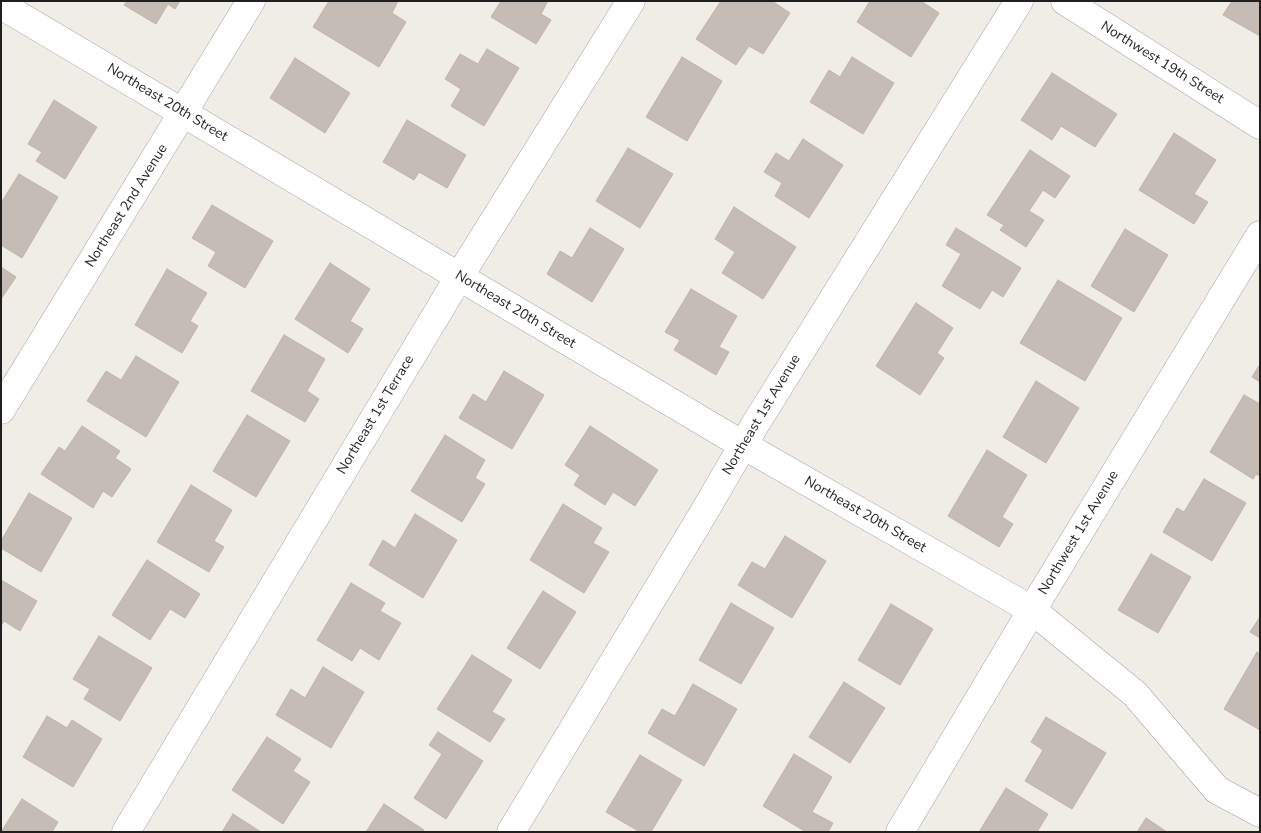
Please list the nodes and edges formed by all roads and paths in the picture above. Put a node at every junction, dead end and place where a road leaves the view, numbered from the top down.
1 (251, 1) edge
2 (631, 1) edge
3 (1019, 1) edge
4 (1065, 1) edge
5 (1, 5) edge
6 (184, 113) junction
7 (1260, 125) edge
8 (1260, 234) edge
9 (459, 277) junction
10 (1, 410) edge
11 (743, 445) junction
12 (1032, 610) junction
13 (1260, 813) edge
14 (126, 832) edge
15 (511, 832) edge
16 (900, 832) edge

1 - 6 street, Northeast 2nd Avenue
2 - 9 street, Northeast 1st Terrace
3 - 11 street, Northeast 1st Avenue
4 - 7 street, Northwest 19th Street
5 - 6 street, Northeast 20th Street
6 - 9 street, Northeast 20th Street
6 - 10 street, Northeast 2nd Avenue
8 - 12 street, Northwest 1st Avenue
9 - 11 street, Northeast 20th Street
9 - 14 street, Northeast 1st Terrace
11 - 12 street, Northeast 20th Street
11 - 15 street, Northeast 1st Avenue
12 - 13 street, Northeast 20th Street
12 - 16 street, Northwest 1st Avenue

